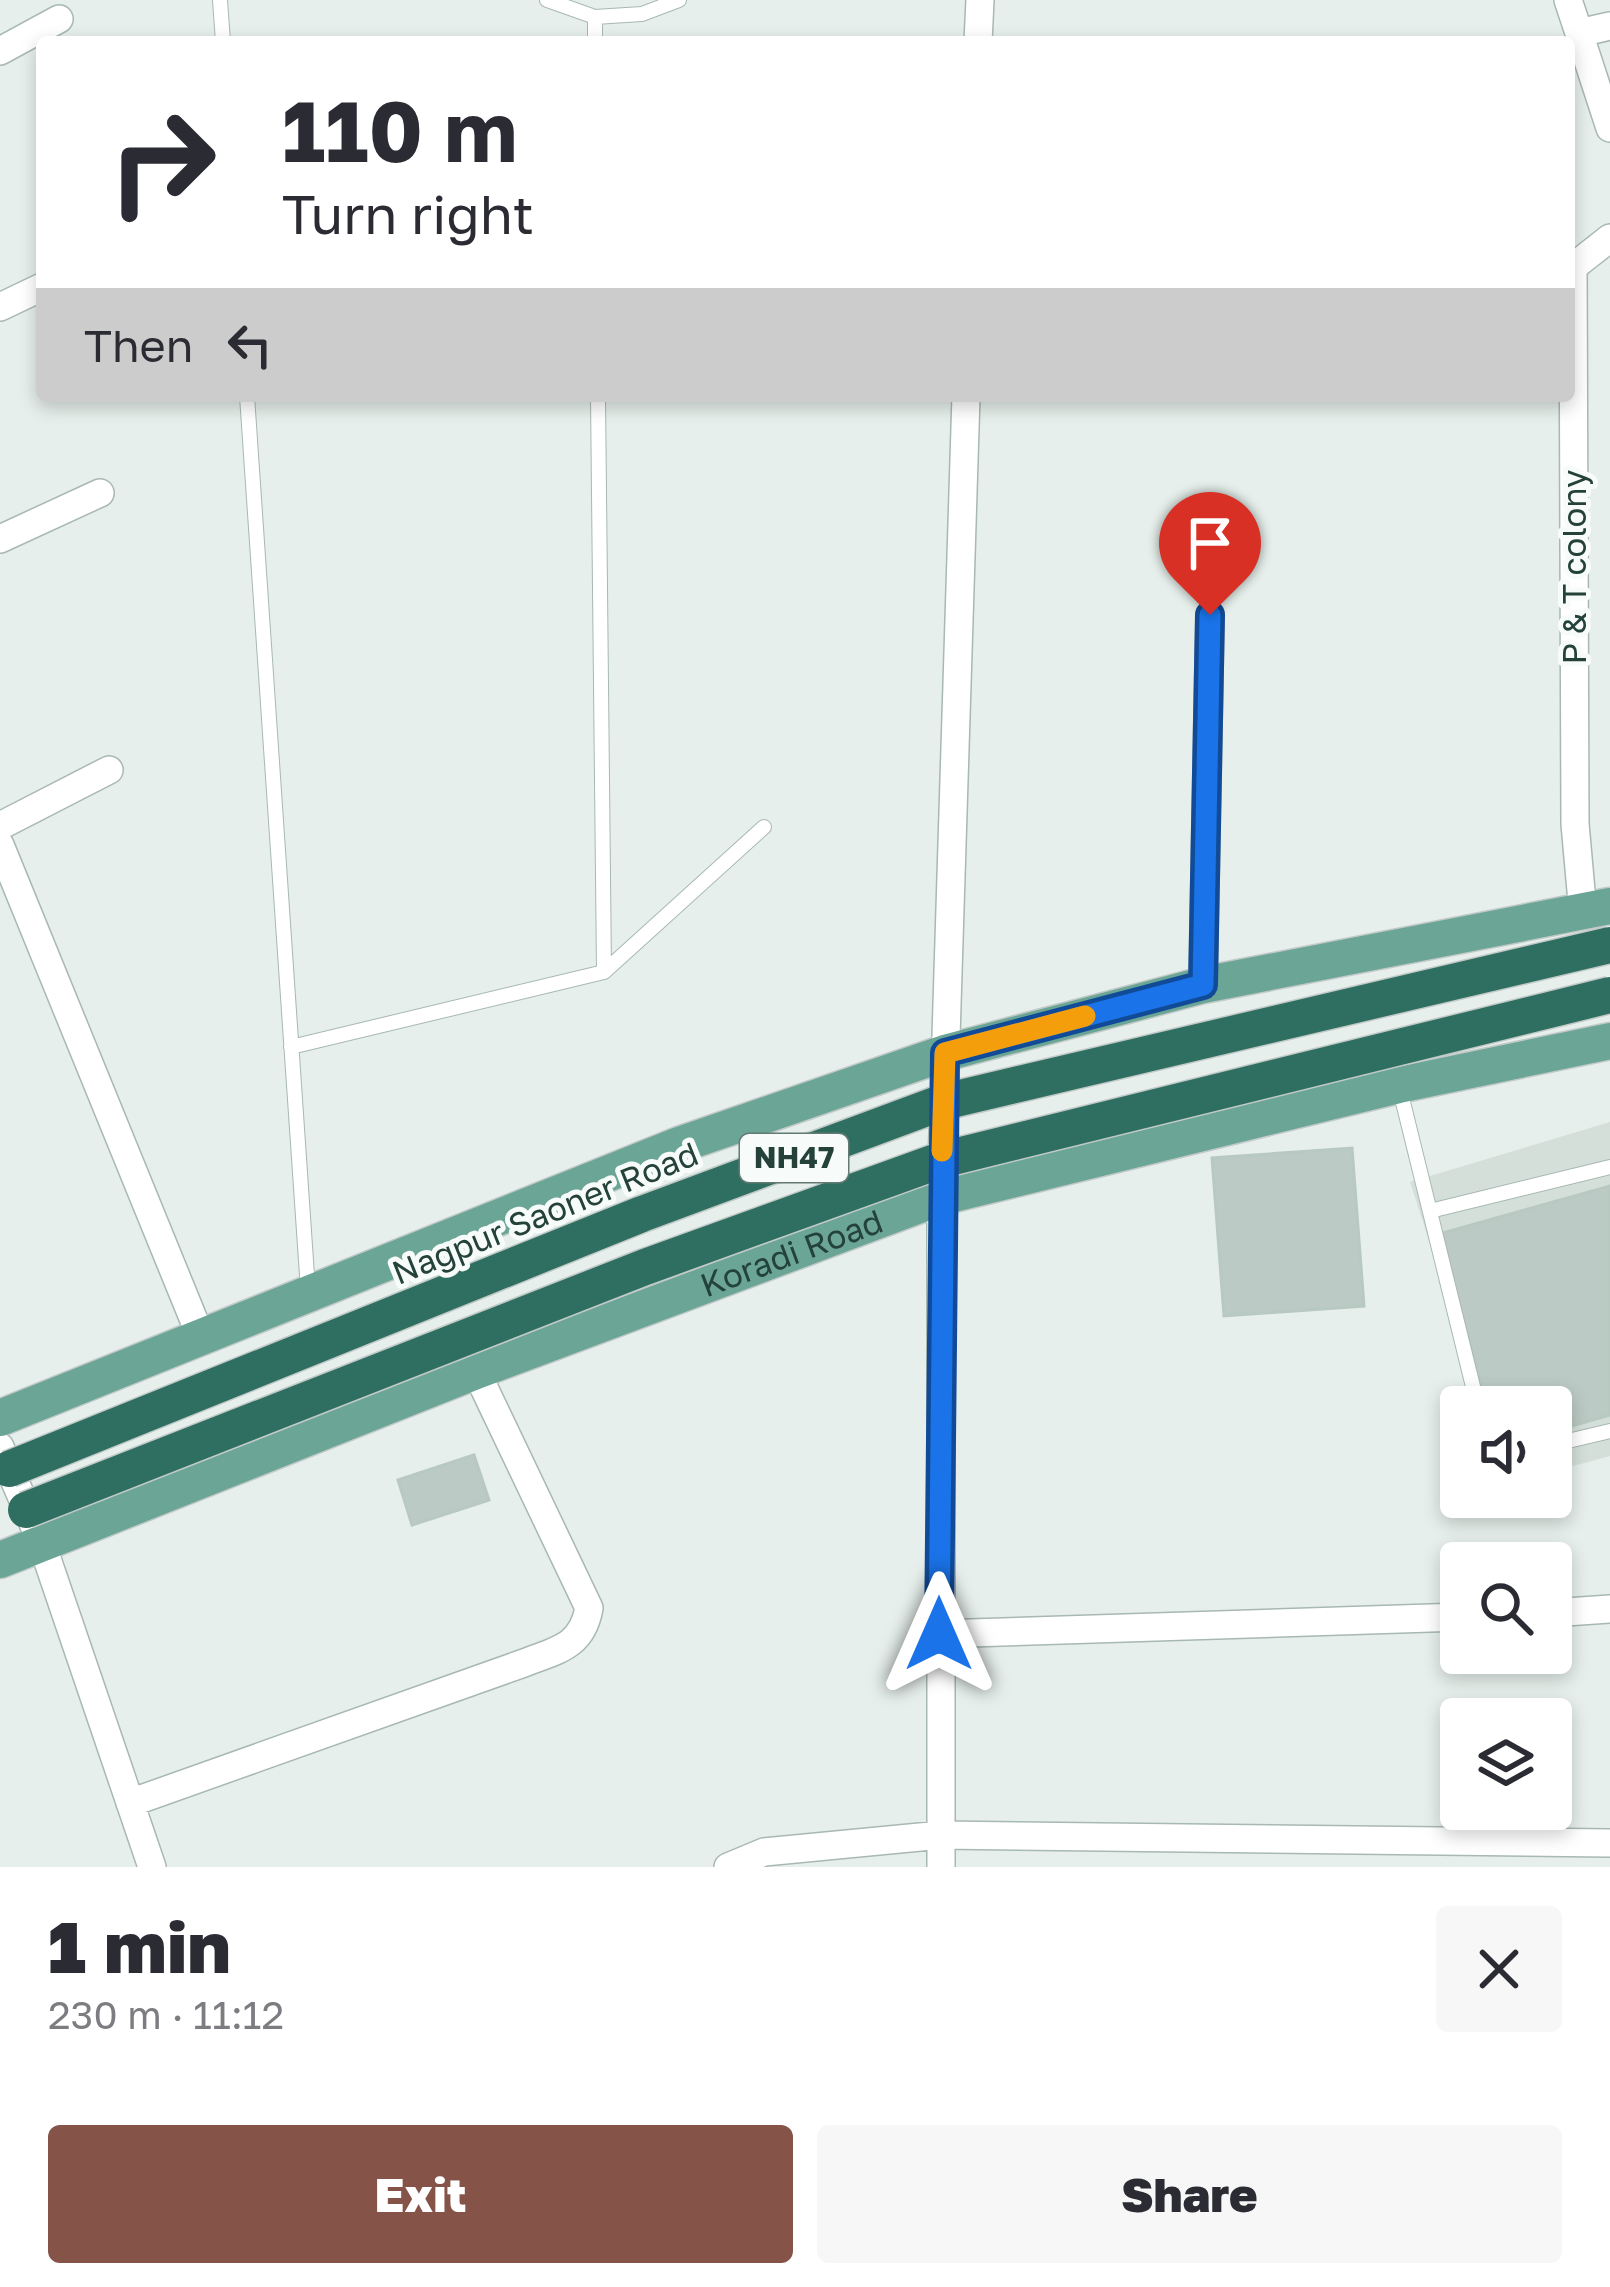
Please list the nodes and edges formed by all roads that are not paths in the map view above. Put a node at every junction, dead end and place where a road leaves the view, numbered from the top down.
1 (220, 0) edge
2 (547, 0) edge
3 (680, 0) edge
4 (980, 0) edge
5 (1568, 0) edge
6 (595, 17) junction
7 (59, 19) dead end
8 (1610, 26) edge
9 (1579, 33) junction
10 (223, 36) edge
11 (595, 36) edge
12 (978, 36) edge
13 (0, 51) edge
14 (1610, 128) edge
15 (1610, 238) edge
16 (1575, 265) edge
17 (36, 290) edge
18 (0, 307) edge
19 (247, 402) edge
20 (598, 402) edge
21 (967, 402) edge
22 (1573, 402) edge
23 (100, 493) dead end
24 (0, 538) edge
25 (1210, 615) dead end
26 (109, 770) dead end
27 (0, 826) edge
28 (764, 826) dead end
29 (0, 845) edge
30 (1597, 909) edge
31 (1610, 945) edge
32 (604, 972) junction
33 (1203, 985) junction
34 (1610, 995) edge
35 (1610, 1041) edge
36 (292, 1048) junction
37 (945, 1053) junction
38 (1399, 1085) junction
39 (1610, 1167) edge
40 (941, 1197) junction
41 (1430, 1211) junction
42 (308, 1290) junction
43 (200, 1335) junction
44 (476, 1371) junction
45 (1473, 1386) edge
46 (0, 1418) edge
47 (1610, 1431) edge
48 (1572, 1440) edge
49 (4, 1458) edge
50 (26, 1510) junction
51 (42, 1544) junction
52 (0, 1560) edge
53 (1610, 1609) edge
54 (1572, 1611) edge
55 (1440, 1618) edge
56 (939, 1634) junction
57 (130, 1803) junction
58 (941, 1834) junction
59 (1610, 1843) edge
60 (152, 1867) edge
61 (728, 1867) edge
62 (941, 1867) edge

1 - 10 lane
2 - 6 lane
3 - 6 lane
4 - 12 street
5 - 9 street
6 - 11 lane
7 - 13 street
8 - 9 street
9 - 14 street
15 - 16 street, P & T colony
17 - 18 street
19 - 36 lane
20 - 32 lane
21 - 37 street
22 - 30 street, P & T colony
23 - 24 street
25 - 33 street
26 - 27 street
28 - 32 lane
29 - 43 street
30 - 33 main road
31 - 49 highway, Nagpur Saoner Road / NH47, bridge
32 - 36 lane
33 - 37 main road
34 - 50 highway, NH47, bridge
35 - 38 main road, Koradi Road / NH47
36 - 42 lane
37 - 40 street
37 - 42 main road
38 - 40 main road, Koradi Road / NH47
38 - 41 lane
39 - 41 lane
40 - 44 main road, Koradi Road / NH47
40 - 56 street
41 - 45 lane
42 - 43 main road
43 - 46 main road
44 - 51 main road, Koradi Road / NH47
44 - 57 street
47 - 48 lane
49 - 50 street
50 - 51 street
51 - 52 main road, Koradi Road / NH47
51 - 57 street
53 - 54 street
55 - 56 street
56 - 58 street
57 - 60 street
58 - 59 street
58 - 61 street
58 - 62 street

